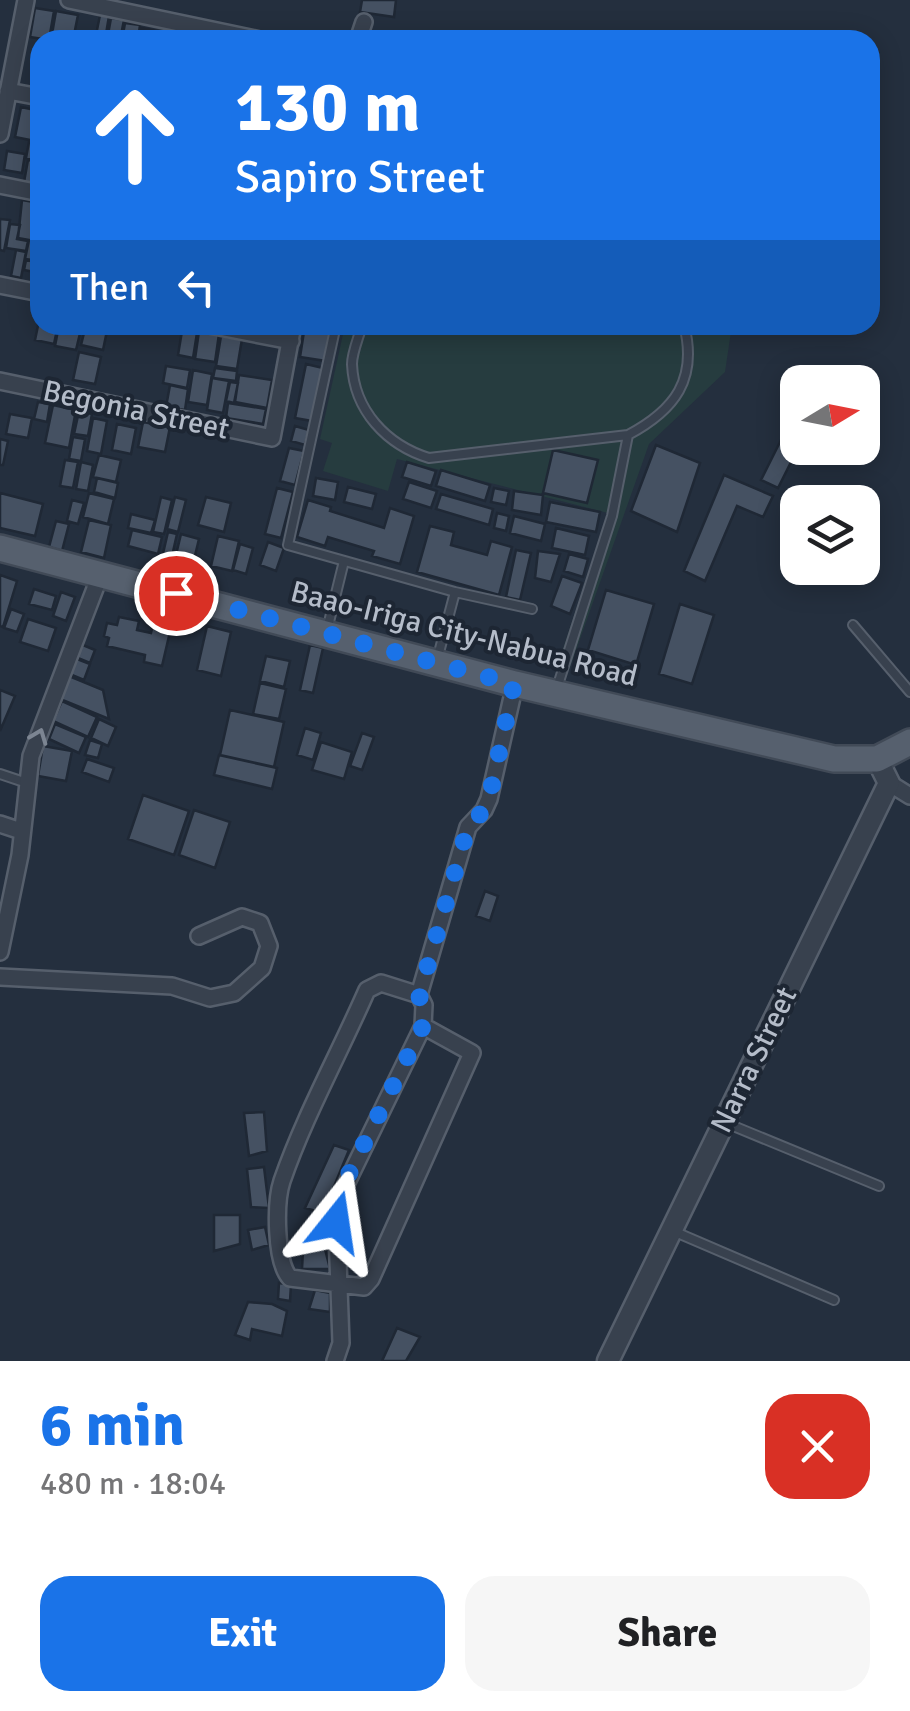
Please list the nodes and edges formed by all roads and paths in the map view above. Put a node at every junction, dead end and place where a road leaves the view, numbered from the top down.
1 (26, 0) edge
2 (69, 0) edge
3 (364, 22) dead end
4 (212, 30) edge
5 (361, 30) edge
6 (8, 91) junction
7 (30, 94) edge
8 (0, 134) edge
9 (0, 185) edge
10 (30, 191) edge
11 (0, 285) edge
12 (30, 291) edge
13 (292, 335) edge
14 (334, 335) edge
15 (359, 335) edge
16 (686, 335) edge
17 (0, 382) edge
18 (628, 435) junction
19 (0, 548) edge
20 (344, 561) junction
21 (102, 573) junction
22 (455, 592) junction
23 (532, 609) dead end
24 (853, 625) dead end
25 (326, 633) junction
26 (437, 661) junction
27 (514, 684) junction
28 (910, 692) edge
29 (555, 693) junction
30 (910, 742) edge
31 (878, 759) junction
32 (0, 774) edge
33 (28, 783) junction
34 (889, 784) junction
35 (910, 796) edge
36 (0, 824) edge
37 (21, 831) junction
38 (199, 936) dead end
39 (0, 952) edge
40 (0, 977) edge
41 (419, 996) junction
42 (423, 1026) junction
43 (724, 1122) junction
44 (878, 1186) dead end
45 (672, 1231) junction
46 (341, 1286) junction
47 (834, 1300) dead end
48 (335, 1361) edge
49 (608, 1361) edge

1 - 6 street
2 - 4 street
3 - 5 street
6 - 7 street
6 - 8 street
9 - 10 street
11 - 12 street
13 - 17 street, Begonia Street
14 - 20 lane
15 - 18 lane
16 - 18 lane
18 - 29 lane
19 - 21 main road, Baao-Iriga City-Nabua Road
20 - 22 lane
20 - 25 lane
21 - 25 main road, Baao-Iriga City-Nabua Road
33 -> 21 street
22 - 23 lane
22 - 26 lane
24 - 28 lane
25 - 26 main road, Baao-Iriga City-Nabua Road
26 - 27 main road, Baao-Iriga City-Nabua Road
27 - 29 main road, Baao-Iriga City-Nabua Road
27 - 41 street
29 - 31 main road, Baao-Iriga City-Nabua Road
30 - 31 main road, Baao-Iriga City-Nabua Road
31 - 34 street
32 - 33 lane
33 - 37 street
34 - 35 street
34 - 43 street, Narra Street
36 - 37 street
37 - 39 street
38 - 40 street
41 - 42 street
41 - 46 street
42 - 46 street
42 - 46 street
43 - 44 lane
43 - 45 street, Narra Street
45 - 47 lane
45 - 49 street, Narra Street
46 - 48 street

